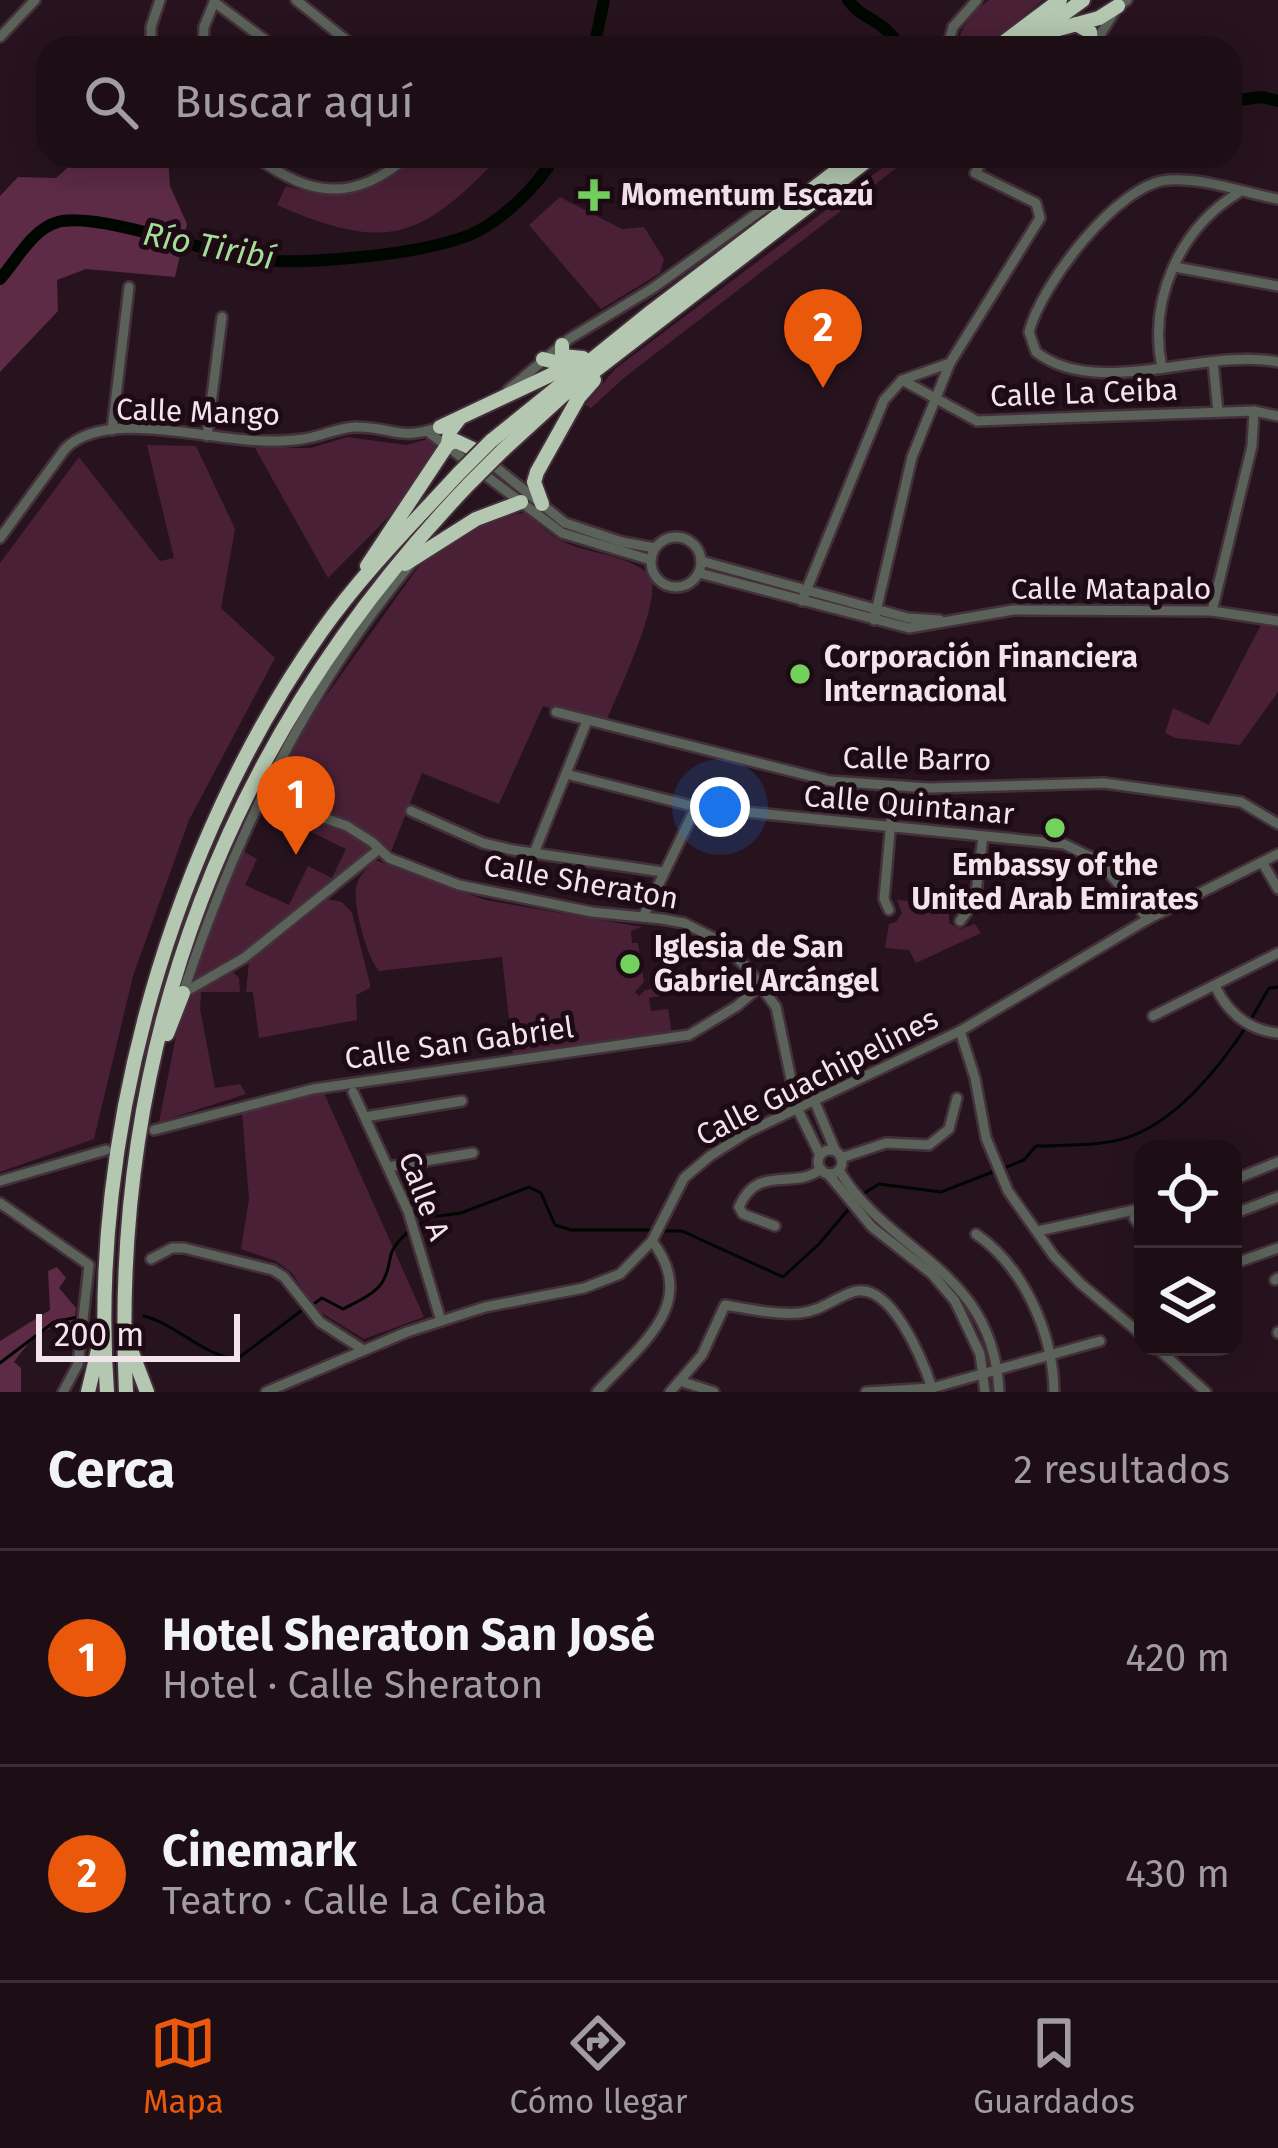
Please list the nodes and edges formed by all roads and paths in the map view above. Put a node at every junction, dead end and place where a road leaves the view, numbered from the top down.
1 (35, 0) edge
2 (160, 0) edge
3 (296, 0) edge
4 (977, 0) edge
5 (1050, 0) edge
6 (1060, 0) edge
7 (1083, 0) edge
8 (214, 1) edge
9 (1123, 3) edge
10 (1076, 24) junction
11 (151, 36) edge
12 (204, 36) edge
13 (260, 36) edge
14 (341, 36) edge
15 (950, 36) edge
16 (1010, 36) edge
17 (1012, 36) edge
18 (1034, 36) edge
19 (1046, 36) edge
20 (1090, 36) edge
21 (1100, 36) edge
22 (0, 37) edge
23 (273, 168) edge
24 (392, 168) edge
25 (840, 168) edge
26 (857, 168) edge
27 (978, 168) edge
28 (1239, 192) junction
29 (1278, 199) edge
30 (773, 206) dead end
31 (1175, 267) junction
32 (1278, 286) edge
33 (129, 287) dead end
34 (652, 311) junction
35 (222, 317) dead end
36 (636, 339) junction
37 (562, 344) junction
38 (543, 359) junction
39 (576, 362) junction
40 (1214, 362) junction
41 (1278, 362) edge
42 (950, 363) junction
43 (1162, 368) junction
44 (902, 380) junction
45 (496, 400) junction
46 (936, 401) junction
47 (1255, 411) junction
48 (1218, 412) junction
49 (1278, 416) edge
50 (112, 430) junction
51 (441, 435) junction
52 (207, 436) junction
53 (496, 446) junction
54 (476, 450) joint
55 (464, 479) junction
56 (521, 502) junction
57 (542, 504) junction
58 (0, 538) edge
59 (427, 547) junction
60 (653, 554) junction
61 (700, 567) junction
62 (804, 596) junction
63 (1213, 611) junction
64 (335, 614) junction
65 (876, 614) junction
66 (353, 620) junction
67 (1278, 621) edge
68 (556, 712) dead end
69 (587, 721) junction
70 (566, 774) junction
71 (894, 787) junction
72 (262, 796) junction
73 (696, 807) junction
74 (412, 812) dead end
75 (1278, 824) edge
76 (890, 828) junction
77 (982, 837) junction
78 (378, 850) junction
79 (533, 853) junction
80 (1278, 854) edge
81 (1262, 862) junction
82 (663, 872) junction
83 (1278, 889) edge
84 (889, 910) dead end
85 (643, 917) junction
86 (1148, 919) junction
87 (960, 920) dead end
88 (1278, 953) edge
89 (760, 986) junction
90 (1215, 986) junction
91 (183, 993) junction
92 (1153, 1016) dead end
93 (960, 1031) junction
94 (1278, 1033) edge
95 (353, 1092) dead end
96 (957, 1098) dead end
97 (814, 1100) junction
98 (143, 1101) junction
99 (462, 1101) dead end
100 (797, 1108) junction
101 (365, 1117) junction
102 (154, 1130) dead end
103 (106, 1150) dead end
104 (473, 1153) dead end
105 (1278, 1162) edge
106 (833, 1164) junction
107 (388, 1167) junction
108 (1242, 1176) edge
109 (0, 1181) edge
110 (1278, 1197) edge
111 (0, 1203) edge
112 (1134, 1210) edge
113 (1242, 1211) edge
114 (775, 1226) dead end
115 (1038, 1231) junction
116 (656, 1234) junction
117 (976, 1234) dead end
118 (1278, 1248) edge
119 (152, 1258) dead end
120 (1242, 1261) edge
121 (107, 1281) junction
122 (124, 1291) junction
123 (441, 1321) junction
124 (1134, 1328) edge
125 (1100, 1341) dead end
126 (362, 1348) junction
127 (1051, 1354) junction
128 (1166, 1356) edge
129 (991, 1372) junction
130 (680, 1381) junction
131 (932, 1388) junction
132 (63, 1392) edge
133 (88, 1392) edge
134 (107, 1392) edge
135 (126, 1392) edge
136 (147, 1392) edge
137 (266, 1392) edge
138 (598, 1392) edge
139 (670, 1392) edge
140 (714, 1392) edge
141 (866, 1392) edge
142 (985, 1392) edge
143 (999, 1392) edge
144 (1054, 1392) edge
145 (1206, 1392) edge

1 - 22 street
2 - 11 street
3 - 14 street
4 - 15 street
5 - 16 highway
6 - 17 highway
7 - 18 highway
8 - 12 street
8 - 13 street
9 - 10 highway
9 - 21 street
10 - 19 highway
10 - 20 highway
23 - 24 street
25 - 34 highway
26 - 36 highway
27 - 42 street
28 - 29 street
28 - 31 street
28 - 43 street
30 - 37 street
31 - 32 street
31 - 43 street
33 - 50 street
34 - 39 highway
34 - 53 highway
35 - 52 street
36 - 53 highway
36 - 57 highway
37 - 38 street
37 - 39 highway
38 - 39 highway
38 - 45 street
39 - 45 highway
40 - 41 street
40 - 43 street
40 - 48 street
42 - 44 street, Calle La Ceiba
42 - 46 street
44 - 46 street, Calle La Ceiba
44 - 62 street
45 - 51 highway
46 - 48 street, Calle La Ceiba
46 - 65 street
47 - 48 street, Calle La Ceiba
47 - 49 street, Calle La Ceiba
47 - 63 street
50 - 52 street, Calle Mango
50 - 58 street, Calle Mango
51 - 52 street, Calle Mango
51 - 54 highway
51 - 56 street
51 - 64 highway
53 - 55 highway, bridge
54 - 57 street
55 - 64 highway
55 - 66 highway
56 - 59 highway
56 - 60 street
57 - 60 street
59 - 66 highway
59 - 72 street
60 - 61 street
60 - 61 street
61 - 62 street, Calle Matapalo
62 - 65 street, Calle Matapalo
63 - 65 street, Calle Matapalo
63 - 67 street, Calle Matapalo
64 - 121 highway
66 - 98 highway
68 - 69 street, Calle Barro
69 - 70 street
69 - 71 street, Calle Barro
70 - 73 street, Calle Quintanar
70 - 79 street
71 - 75 street, Calle Barro
71 - 76 street
72 - 78 street, Calle Sheraton
72 - 91 street
73 - 76 street, Calle Quintanar
73 - 82 street
74 - 79 street
76 - 77 street, Calle Quintanar
76 - 84 street
77 - 86 street, Calle Quintanar
77 - 87 street
78 - 85 street, Calle Sheraton
78 - 91 street
79 - 82 street
80 - 81 street, Calle Guachipelines
81 - 83 street
81 - 86 street, Calle Guachipelines
82 - 85 street
85 - 89 street, Calle Sheraton
86 - 93 street, Calle Guachipelines
88 - 90 street
89 - 100 street, Calle Sheraton
89 - 102 street, Calle San Gabriel
90 - 92 street
90 - 94 street
91 - 98 highway
93 - 97 street, Calle Guachipelines
93 - 115 street
95 - 101 street, Calle A
96 - 106 street
97 - 100 street, Calle Guachipelines
97 - 106 street
98 - 122 highway
99 - 101 street
100 - 106 street, Calle Sheraton
100 - 116 street, Calle Guachipelines
101 - 107 street, Calle A
103 - 109 street
104 - 107 street
105 - 108 street
106 - 114 street
106 - 129 street
107 - 123 street, Calle A
110 - 113 street
111 - 132 street
112 - 115 street
115 - 124 street
116 - 123 street, Calle Guachipelines
116 - 138 street
117 - 127 street
118 - 120 street
119 - 126 street
121 - 133 highway
121 - 134 highway
122 - 135 highway
122 - 136 highway
123 - 126 street, Calle Guachipelines
125 - 127 street
126 - 137 street, Calle Guachipelines
127 - 129 street
127 - 144 street
128 - 145 street
129 - 131 street
129 - 142 street
129 - 143 street
130 - 131 street
130 - 139 street
130 - 140 street
131 - 141 street

